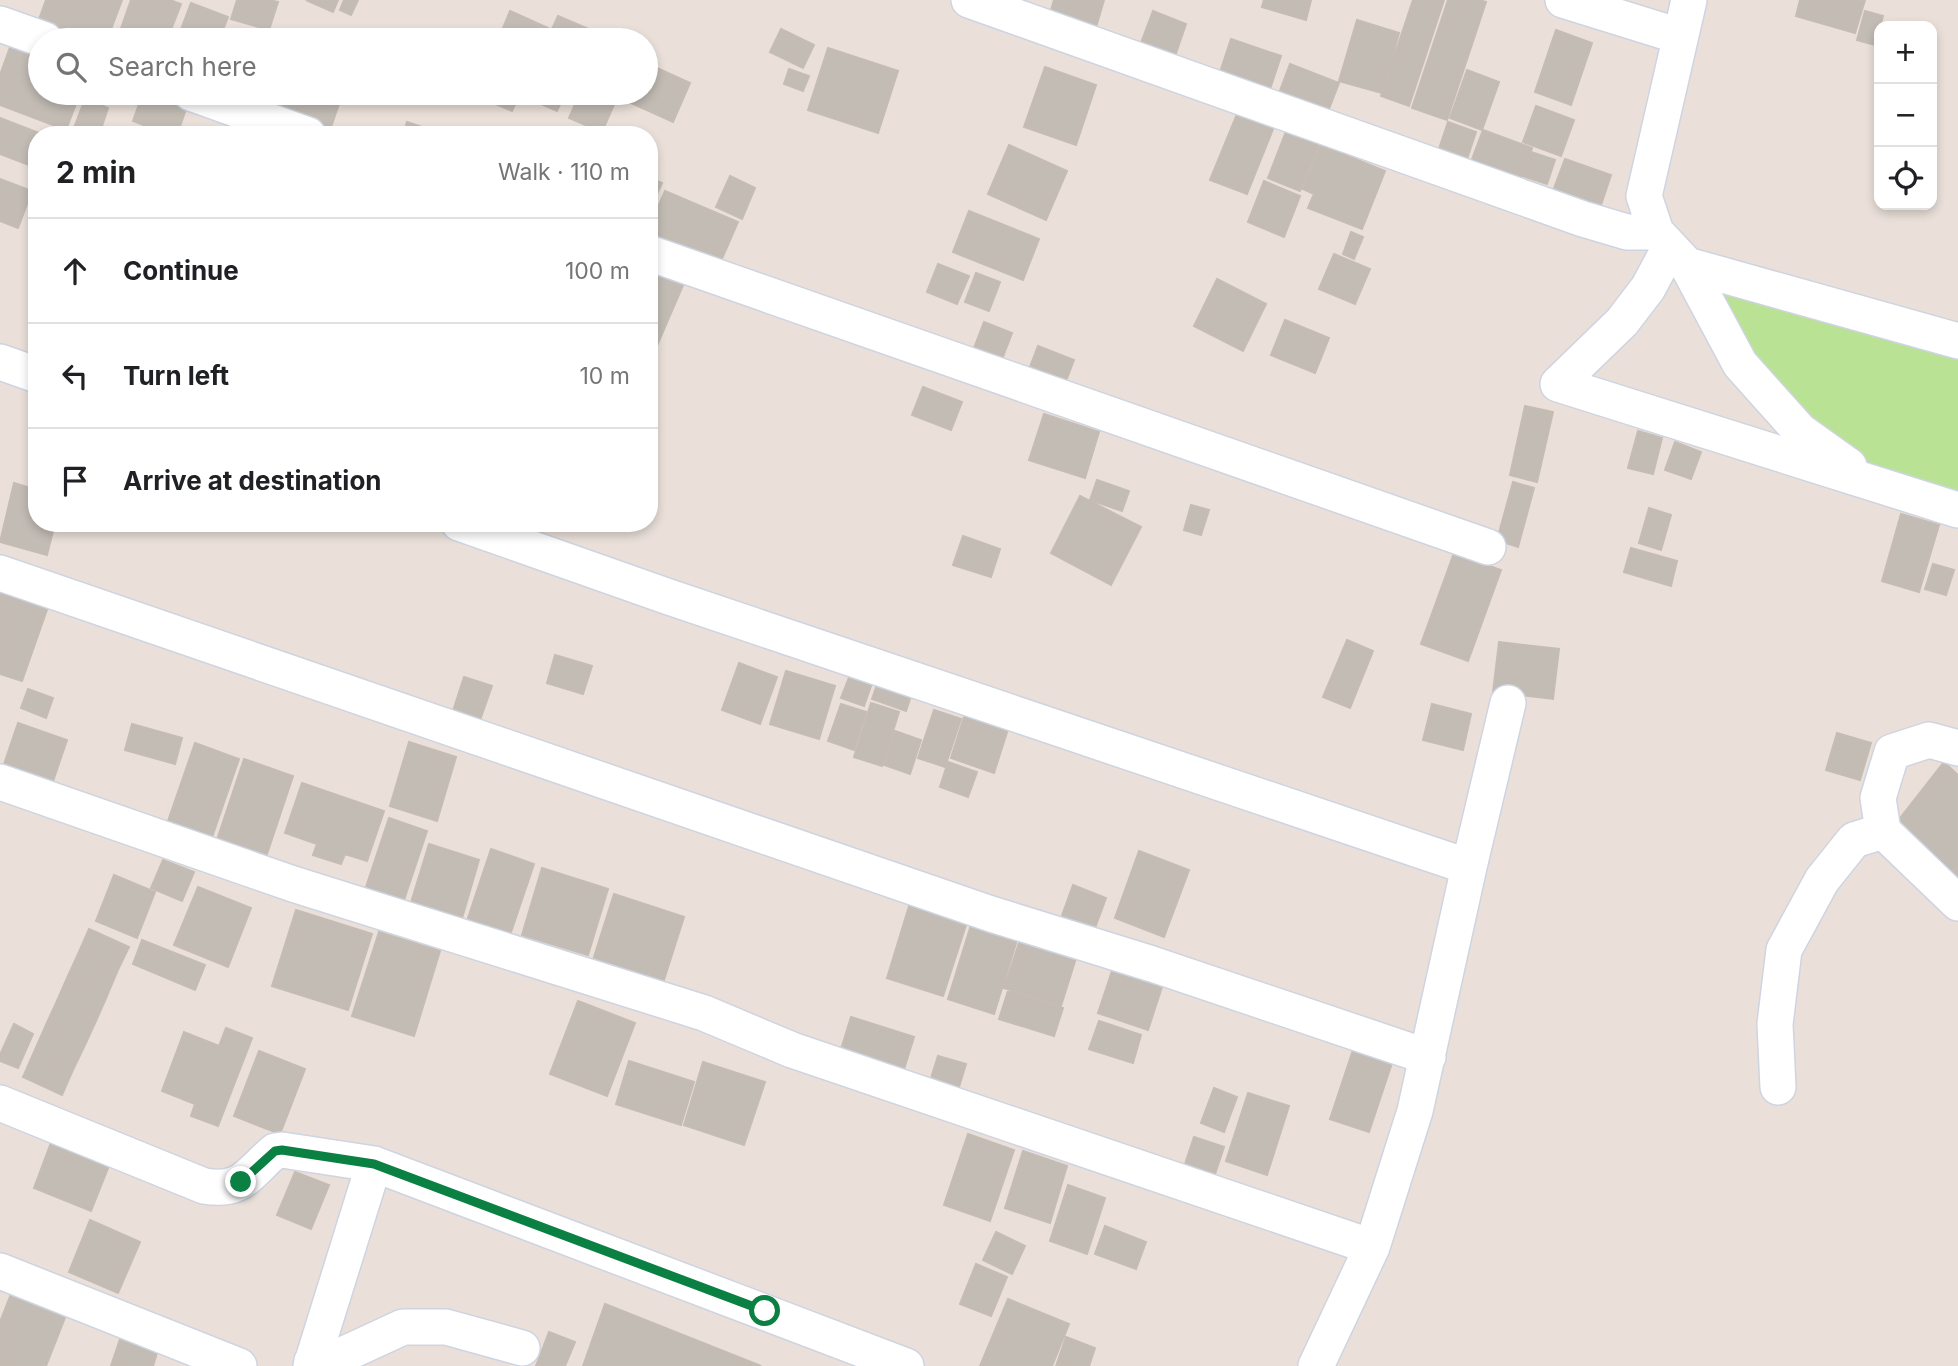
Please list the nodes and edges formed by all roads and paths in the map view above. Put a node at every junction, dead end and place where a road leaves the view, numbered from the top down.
1 (969, 0) edge
2 (1563, 0) edge
3 (1689, 0) edge
4 (1679, 36) junction
5 (224, 105) edge
6 (283, 126) edge
7 (1671, 248) junction
8 (658, 256) edge
9 (1958, 341) edge
10 (0, 362) edge
11 (28, 372) edge
12 (1874, 485) junction
13 (1958, 510) edge
14 (485, 532) edge
15 (1488, 547) dead end
16 (0, 573) edge
17 (1508, 703) dead end
18 (1958, 748) edge
19 (0, 782) edge
20 (1883, 831) junction
21 (1469, 867) junction
22 (1958, 903) edge
23 (1428, 1057) junction
24 (1779, 1087) dead end
25 (0, 1103) edge
26 (374, 1164) junction
27 (1372, 1247) junction
28 (0, 1270) edge
29 (522, 1348) dead end
30 (311, 1364) edge
31 (239, 1366) edge
32 (906, 1366) edge
33 (1316, 1366) edge

1 - 7 street
2 - 4 street
3 - 4 street
4 - 7 street
5 - 6 street
7 - 9 street
7 - 12 street
7 - 12 street
8 - 15 street
10 - 11 street
12 - 13 street
14 - 21 street
16 - 23 street
17 - 21 street
18 - 20 street
19 - 27 street
20 - 22 street
20 - 24 street
21 - 23 street
23 - 27 street
25 - 26 street
26 - 30 street
26 - 32 street
27 - 33 street
28 - 31 street
29 - 30 street

